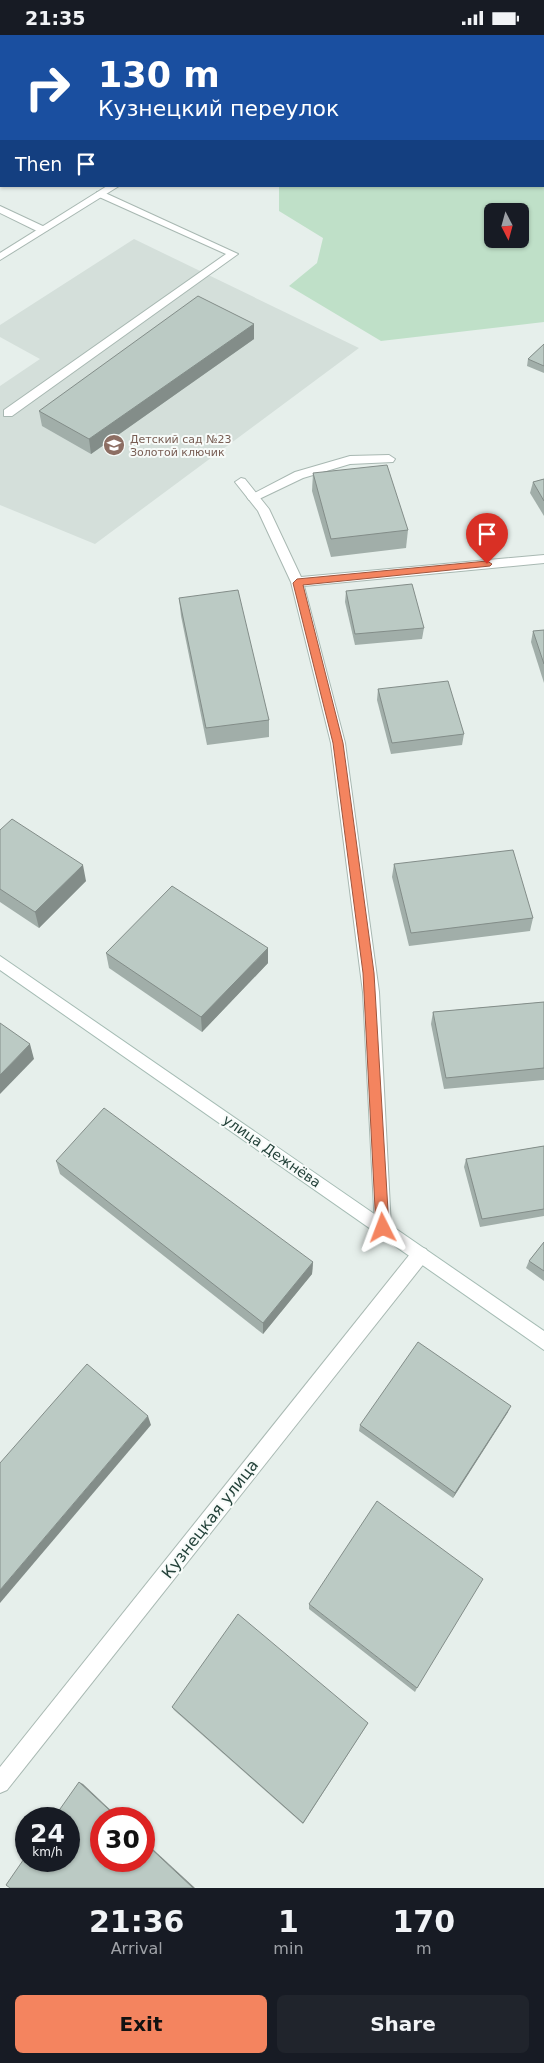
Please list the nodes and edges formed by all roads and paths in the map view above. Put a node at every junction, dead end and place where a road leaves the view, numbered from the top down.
1 (112, 187) edge
2 (100, 195) junction
3 (0, 209) edge
4 (43, 230) junction
5 (0, 257) edge
6 (8, 413) dead end
7 (389, 459) dead end
8 (241, 482) dead end
9 (253, 497) junction
10 (544, 559) edge
11 (297, 583) junction
12 (0, 962) edge
13 (383, 1228) junction
14 (420, 1255) junction
15 (544, 1341) edge
16 (0, 1783) edge

1 - 2 street
2 - 4 street
2 - 6 street
3 - 4 street
4 - 5 street
7 - 9 street
8 - 9 street
9 - 11 street
10 - 11 street
11 - 13 street
12 - 13 street, улица Дежнёва
13 - 14 street, улица Дежнёва
14 - 15 street, улица Дежнёва
14 - 16 street, Кузнецкая улица

